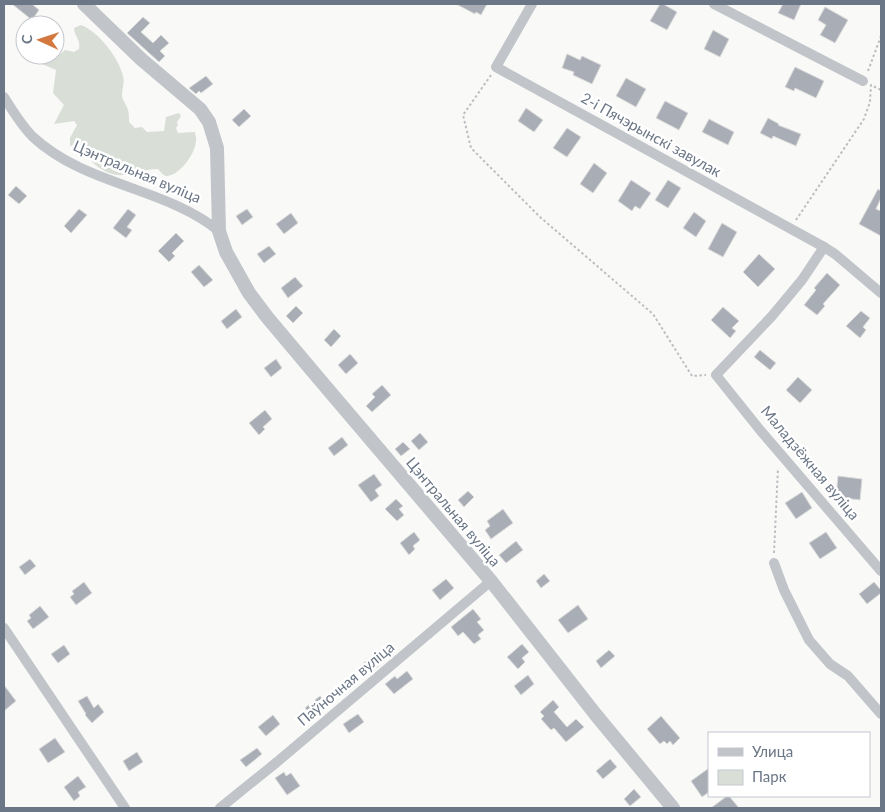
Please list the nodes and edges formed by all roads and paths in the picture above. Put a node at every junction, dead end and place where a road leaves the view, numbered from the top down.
1 (84, 4) edge
2 (532, 4) edge
3 (714, 4) edge
4 (881, 36) edge
5 (496, 67) junction
6 (864, 81) joint
7 (881, 90) edge
8 (4, 97) edge
9 (791, 228) junction
10 (219, 232) junction
11 (824, 247) junction
12 (881, 293) edge
13 (716, 375) junction
14 (779, 451) junction
15 (774, 563) joint
16 (881, 571) edge
17 (491, 581) junction
18 (4, 628) edge
19 (881, 714) edge
20 (125, 808) edge
21 (220, 808) edge
22 (673, 808) edge

1 - 10 street, Цэнтральная вуліца
2 - 5 street
3 - 6 street
4 - 6 path
5 - 9 street, 2-і Пячэрынскі завулак
5 - 13 path
7 - 9 path
8 - 10 street, Цэнтральная вуліца
9 - 11 street, 2-і Пячэрынскі завулак
10 - 17 street, Цэнтральная вуліца
11 - 12 street, 2-і Пячэрынскі завулак
11 - 13 street
13 - 14 street, Маладзёжная вуліца
14 - 15 path
14 - 16 street, Маладзёжная вуліца
15 - 19 street
17 - 21 street, Паўночная вуліца
17 - 22 street, Цэнтральная вуліца
18 - 20 street

